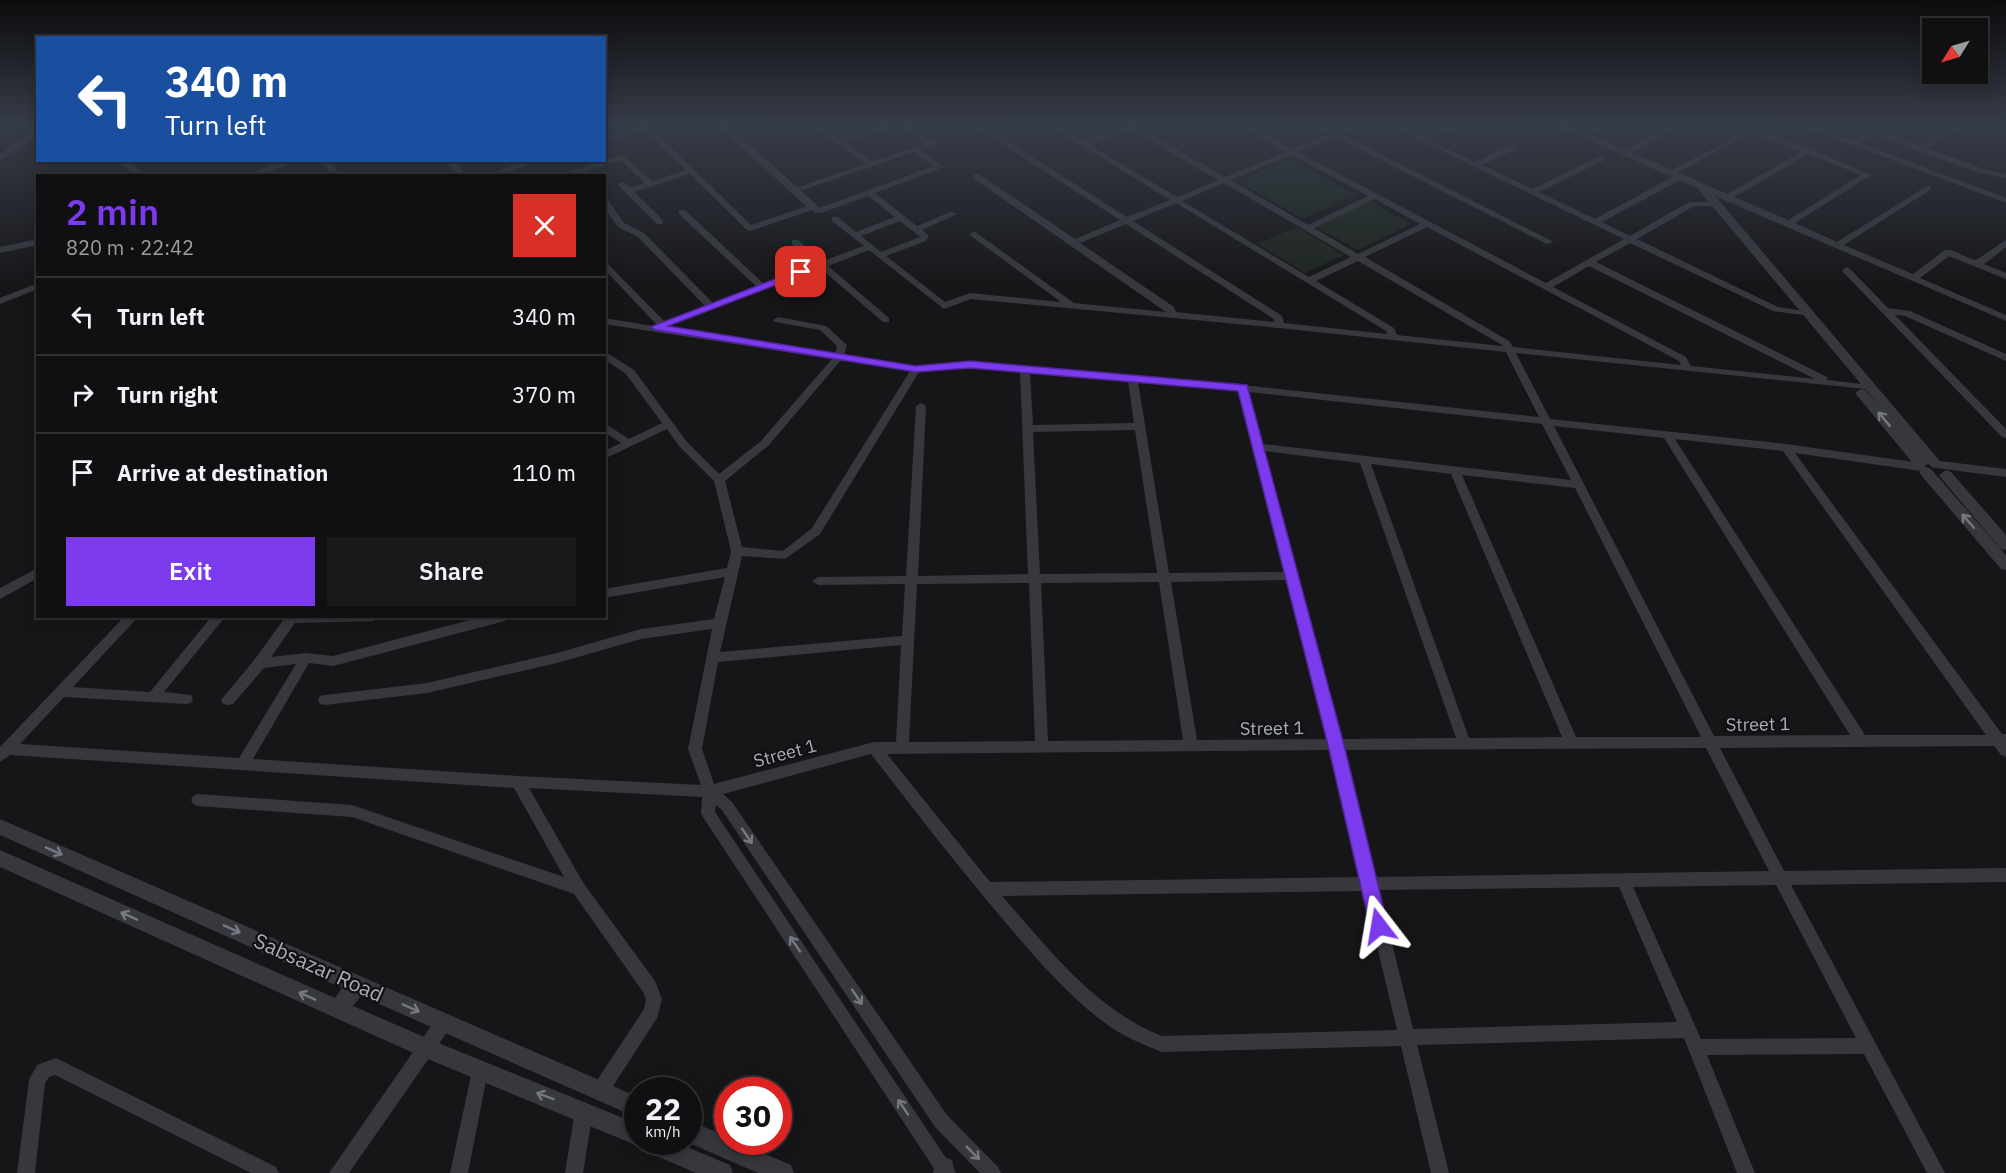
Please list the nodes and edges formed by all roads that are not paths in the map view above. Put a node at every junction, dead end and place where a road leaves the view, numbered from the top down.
1 (644, 178) edge
2 (671, 178) edge
3 (695, 178) edge
4 (780, 178) edge
5 (830, 178) edge
6 (909, 178) edge
7 (979, 178) edge
8 (1060, 178) edge
9 (1139, 178) edge
10 (1222, 178) edge
11 (1231, 178) edge
12 (1341, 178) edge
13 (1421, 178) edge
14 (1501, 178) edge
15 (1563, 178) edge
16 (1675, 178) edge
17 (1681, 178) edge
18 (1682, 178) edge
19 (1760, 178) edge
20 (1863, 178) edge
21 (1944, 178) edge
22 (1226, 180) junction
23 (621, 184) dead end
24 (651, 184) junction
25 (1927, 188) dead end
26 (794, 190) junction
27 (629, 191) junction
28 (868, 192) junction
29 (1532, 193) junction
30 (1375, 196) junction
31 (1176, 200) junction
32 (2006, 201) edge
33 (1716, 202) junction
34 (606, 204) edge
35 (813, 207) junction
36 (682, 212) dead end
37 (953, 214) dead end
38 (902, 218) junction
39 (835, 219) dead end
40 (1126, 220) junction
41 (660, 222) dead end
42 (1594, 223) junction
43 (1427, 224) junction
44 (1788, 224) junction
45 (1308, 228) junction
46 (916, 229) junction
47 (974, 234) dead end
48 (855, 236) junction
49 (1630, 240) junction
50 (36, 242) edge
51 (1550, 242) dead end
52 (795, 243) dead end
53 (1073, 243) junction
54 (2006, 243) edge
55 (1838, 245) junction
56 (869, 247) junction
57 (0, 250) edge
58 (879, 255) junction
59 (1358, 256) junction
60 (1976, 262) junction
61 (1590, 263) junction
62 (606, 265) edge
63 (821, 265) junction
64 (1846, 270) dead end
65 (2006, 276) edge
66 (1914, 278) junction
67 (1309, 281) junction
68 (36, 287) edge
69 (762, 287) junction
70 (1546, 287) junction
71 (0, 301) edge
72 (711, 306) junction
73 (1072, 306) junction
74 (1887, 311) junction
75 (1171, 314) junction
76 (1802, 314) junction
77 (2006, 318) edge
78 (778, 320) dead end
79 (886, 320) dead end
80 (606, 321) edge
81 (1279, 325) junction
82 (659, 326) junction
83 (1392, 336) junction
84 (1509, 349) junction
85 (606, 355) edge
86 (839, 357) junction
87 (2006, 358) edge
88 (1687, 367) junction
89 (916, 369) junction
90 (1025, 369) junction
91 (1132, 378) junction
92 (1832, 383) junction
93 (1856, 387) junction
94 (1243, 388) junction
95 (1871, 388) junction
96 (921, 406) dead end
97 (1546, 420) junction
98 (669, 424) junction
99 (1140, 426) junction
100 (606, 427) edge
101 (1028, 429) junction
102 (1667, 435) junction
103 (2006, 435) edge
104 (627, 443) junction
105 (1258, 447) junction
106 (1786, 448) junction
107 (606, 455) edge
108 (1364, 460) junction
109 (1934, 468) junction
110 (1455, 471) junction
111 (2006, 473) edge
112 (719, 480) junction
113 (2006, 480) edge
114 (1578, 485) junction
115 (2006, 545) edge
116 (737, 551) junction
117 (2006, 565) edge
118 (732, 571) junction
119 (36, 573) edge
120 (1290, 576) junction
121 (1164, 579) junction
122 (911, 580) junction
123 (1036, 580) junction
124 (818, 581) dead end
125 (0, 594) edge
126 (606, 594) edge
127 (131, 618) edge
128 (218, 618) edge
129 (292, 618) edge
130 (497, 618) edge
131 (719, 623) junction
132 (908, 640) junction
133 (306, 658) junction
134 (712, 658) junction
135 (260, 663) junction
136 (63, 692) junction
137 (153, 697) junction
138 (186, 699) dead end
139 (228, 700) dead end
140 (325, 700) dead end
141 (1861, 741) junction
142 (1571, 742) junction
143 (1464, 743) junction
144 (1711, 743) junction
145 (2004, 744) edge
146 (1336, 745) junction
147 (1191, 747) junction
148 (874, 748) junction
149 (1042, 748) junction
150 (902, 749) junction
151 (4, 752) edge
152 (243, 763) junction
153 (518, 782) junction
154 (710, 791) junction
155 (198, 800) dead end
156 (0, 827) edge
157 (0, 858) edge
158 (2006, 874) edge
159 (1780, 878) junction
160 (1623, 879) junction
161 (1368, 882) junction
162 (579, 889) junction
163 (986, 889) junction
164 (357, 984) junction
165 (338, 1010) junction
166 (444, 1022) junction
167 (1689, 1030) junction
168 (1406, 1036) junction
169 (1869, 1046) junction
170 (1696, 1047) junction
171 (425, 1048) junction
172 (480, 1071) junction
173 (600, 1091) junction
174 (624, 1102) edge
175 (584, 1112) junction
176 (624, 1129) edge
177 (702, 1137) edge
178 (681, 1155) edge
179 (945, 1171) edge
180 (26, 1173) edge
181 (270, 1173) edge
182 (338, 1173) edge
183 (459, 1173) edge
184 (574, 1173) edge
185 (722, 1173) edge
186 (783, 1173) edge
187 (992, 1173) edge
188 (1440, 1173) edge
189 (1746, 1173) edge
190 (1936, 1173) edge

1 - 24 street
2 - 24 street
3 - 35 street
4 - 26 street
5 - 26 street
6 - 28 street
7 - 53 street
8 - 40 street
9 - 31 street
10 - 22 street
11 - 22 street
12 - 30 street
13 - 51 street
14 - 29 street
15 - 29 street
16 - 42 street
17 - 33 street
18 - 33 street
19 - 33 street
20 - 44 street
21 - 32 street
22 - 31 street
22 - 45 street
23 - 27 street
24 - 27 street
25 - 55 street
26 - 35 street
27 - 41 street
28 - 35 street
28 - 38 street
29 - 42 street
30 - 43 street
30 - 45 street
31 - 40 street
31 - 67 street
33 - 44 street
33 - 49 street
33 - 76 street
34 - 72 street
36 - 69 street
37 - 46 street
38 - 46 street
38 - 48 street
39 - 48 street
40 - 53 street
40 - 81 street
42 - 49 street
43 - 59 street
43 - 70 street
44 - 55 street
45 - 59 street
46 - 58 street
47 - 73 street
48 - 56 street
49 - 61 street
49 - 76 street
50 - 57 street
52 - 63 street
53 - 75 street
54 - 60 street
55 - 66 street
56 - 58 street
56 - 63 street
58 - 73 street
59 - 67 street
59 - 84 street
60 - 65 street
60 - 66 street
61 - 70 street
61 - 92 street
62 - 82 street
63 - 69 street
63 - 79 street
64 - 74 street
66 - 77 street
67 - 83 street
68 - 71 street
69 - 72 street
70 - 88 street
72 - 82 street
73 - 75 street
74 - 87 street
74 - 103 street
75 - 81 street
76 - 93 street
76 - 95 street
78 - 86 street
80 - 82 street
81 - 83 street
82 - 86 street
83 - 84 street
84 - 88 street
84 - 97 street
85 - 98 street
86 - 89 street
86 - 112 street
88 - 92 street
89 - 90 street
89 - 116 street
90 - 91 street
90 - 101 street
91 - 94 street
91 - 99 street
92 - 93 street
93 - 95 street
109 -> 93 street
94 - 97 street
94 - 105 street
95 - 109 street
96 - 122 street
97 - 102 street
97 - 114 street
98 - 104 street
98 - 112 street
99 - 101 street
99 - 121 street
100 - 104 street
101 - 123 street
102 - 106 street
102 - 141 street
104 - 107 street
105 - 108 street
105 - 120 street
106 - 109 street
106 - 145 street
108 - 110 street
108 - 143 street
109 - 111 street
109 - 113 street
109 - 115 street
117 -> 109 street
110 - 114 street
110 - 142 street
112 - 116 street
114 - 144 street
116 - 118 street
118 - 126 street
118 - 131 street
119 - 125 street
120 - 121 street
120 - 146 street
121 - 123 street
121 - 147 street
122 - 123 street
122 - 124 street
122 - 132 street
123 - 149 street
127 - 136 street
128 - 137 street
129 - 135 street
130 - 133 street
131 - 134 street
131 - 140 street
132 - 134 street
132 - 150 street
133 - 135 street
133 - 152 street
134 - 154 street
135 - 139 street
136 - 137 street
136 - 151 street
137 - 138 street
141 - 144 street, Street 1
141 - 145 street, Street 1
142 - 143 street, Street 1
142 - 144 street, Street 1
143 - 146 street, Street 1
144 - 159 street
146 - 147 street, Street 1
146 - 161 street
147 - 149 street, Street 1
148 - 150 street, Street 1
148 - 154 street, Street 1
148 - 163 street
149 - 150 street, Street 1
151 - 152 street, Street 1
152 - 153 street, Street 1
153 - 154 street, Street 1
153 - 162 street
179 -> 154 street
154 -> 187 street
155 - 162 street
156 -> 164 street, Sabsazar Road
165 -> 157 street
158 - 159 street
159 - 160 street
159 - 169 street
160 - 161 street
160 - 167 street
161 - 163 street
161 - 168 street
162 - 173 street
163 - 168 street
164 - 165 street
164 -> 166 street, Sabsazar Road
165 - 171 street
166 - 171 street
166 - 173 street, Sabsazar Road
167 - 168 street
167 - 170 street
168 - 188 street
169 - 170 street
169 - 190 street
170 - 189 street
171 - 172 street
171 - 182 street
175 -> 172 street
172 - 183 street
173 - 174 street, Sabsazar Road
175 - 176 street
175 - 184 street
177 - 186 street
178 - 185 street
180 - 181 street

